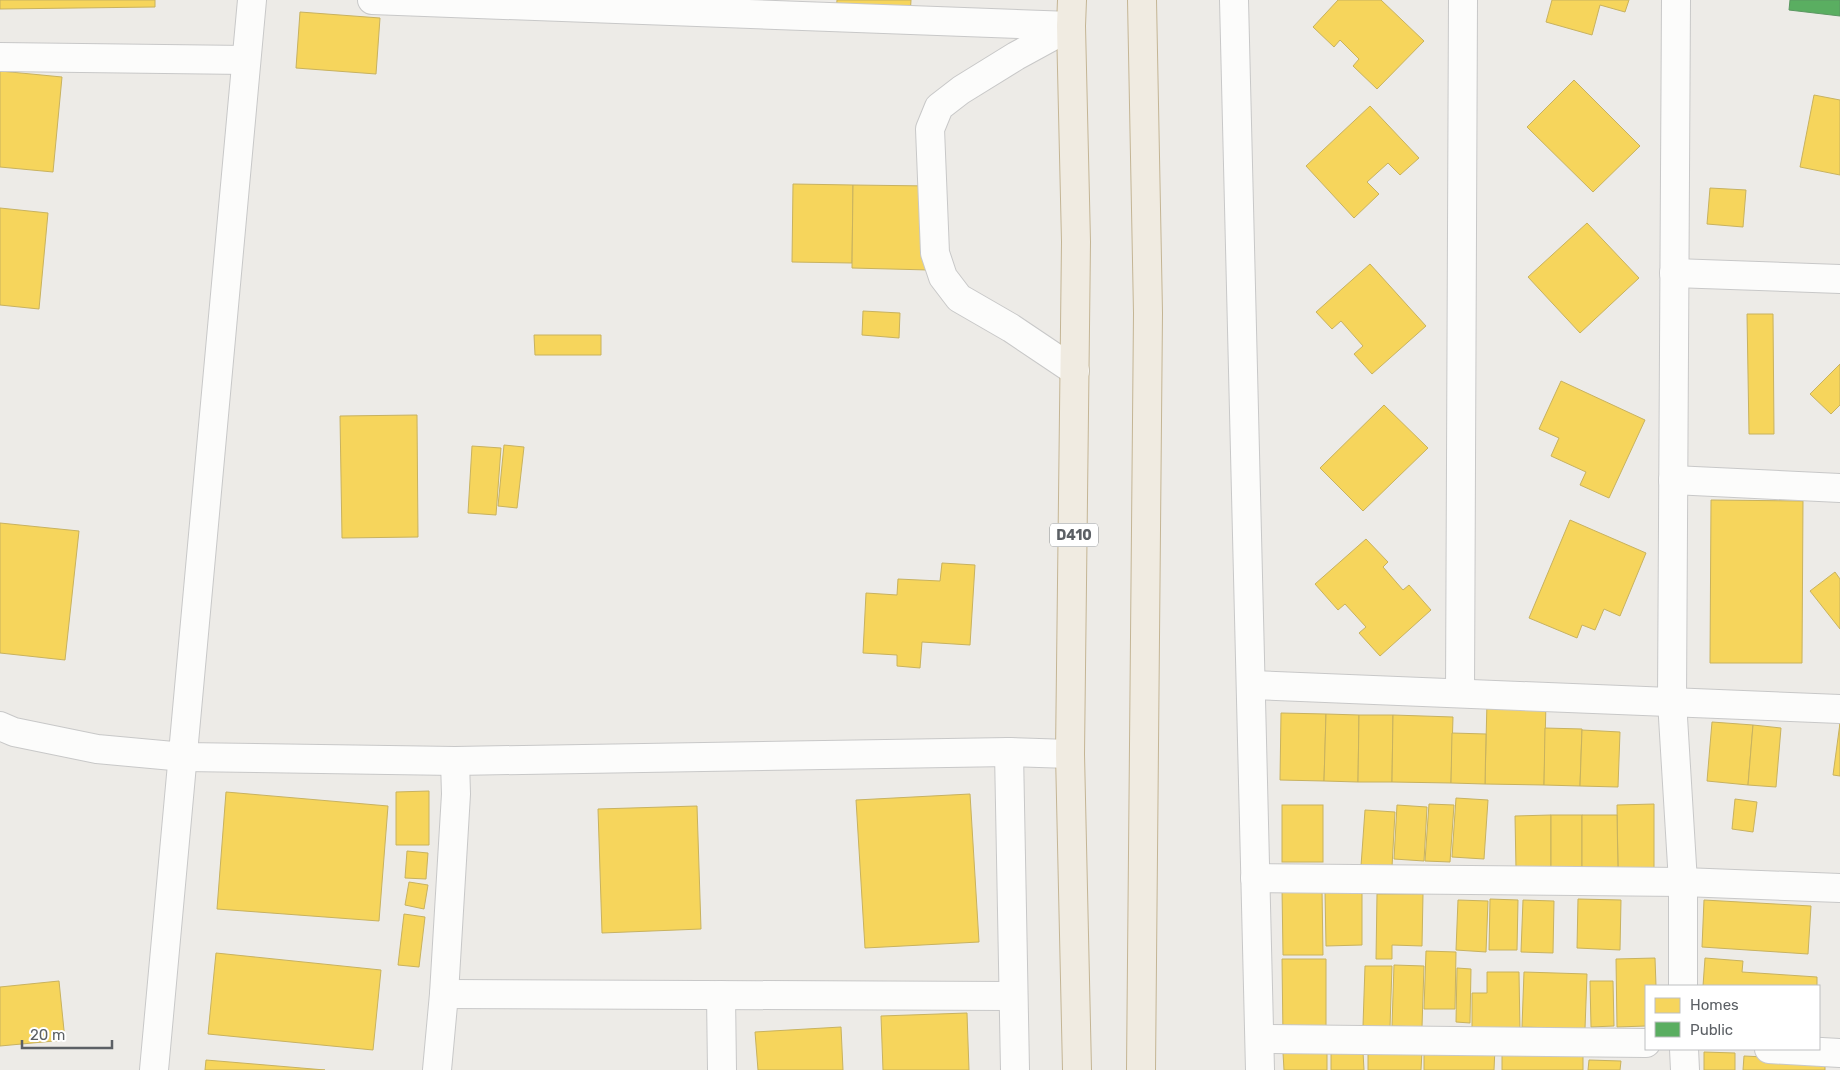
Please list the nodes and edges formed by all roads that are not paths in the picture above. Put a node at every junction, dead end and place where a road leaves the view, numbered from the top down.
1 (252, 0) edge
2 (372, 0) edge
3 (1142, 0) edge
4 (1234, 0) edge
5 (1463, 0) edge
6 (1676, 0) edge
7 (1071, 13) edge
8 (0, 58) edge
9 (246, 60) junction
10 (1674, 273) junction
11 (1840, 279) edge
12 (1075, 371) junction
13 (1673, 480) junction
14 (1840, 488) edge
15 (1251, 685) junction
16 (1460, 693) junction
17 (1672, 701) junction
18 (1840, 709) edge
19 (0, 726) edge
20 (1009, 752) junction
21 (1070, 754) junction
22 (184, 756) junction
23 (455, 761) junction
24 (1255, 878) junction
25 (1683, 882) junction
26 (1840, 888) edge
27 (1683, 985) edge
28 (444, 994) junction
29 (721, 995) junction
30 (1012, 996) junction
31 (1260, 1039) junction
32 (1645, 1043) edge
33 (1684, 1050) edge
34 (1783, 1050) edge
35 (1840, 1054) edge
36 (154, 1070) edge
37 (437, 1070) edge
38 (722, 1070) edge
39 (1014, 1070) edge
40 (1076, 1070) edge
41 (1141, 1070) edge
42 (1260, 1070) edge
43 (1685, 1070) edge

1 - 9 street
2 - 7 street
3 - 41 highway
4 - 15 street
5 - 16 street
6 - 10 street
7 - 12 highway, D410
7 - 12 street
8 - 9 street
9 - 22 street
10 - 11 street
10 - 13 street
12 - 21 highway, D410
13 - 14 street
13 - 17 street
15 - 16 street
15 - 24 street
16 - 17 street
17 - 18 street
17 - 25 street
19 - 22 street
20 - 21 street
20 - 23 street
20 - 30 street
21 - 40 highway, D410
22 - 23 street
22 - 36 street
23 - 28 street
24 - 25 street
24 - 31 street
25 - 26 street
25 - 27 street
28 - 29 street
28 - 37 street
29 - 30 street
29 - 38 street
30 - 39 street
31 - 32 street
31 - 42 street
33 - 43 street
34 - 35 street

